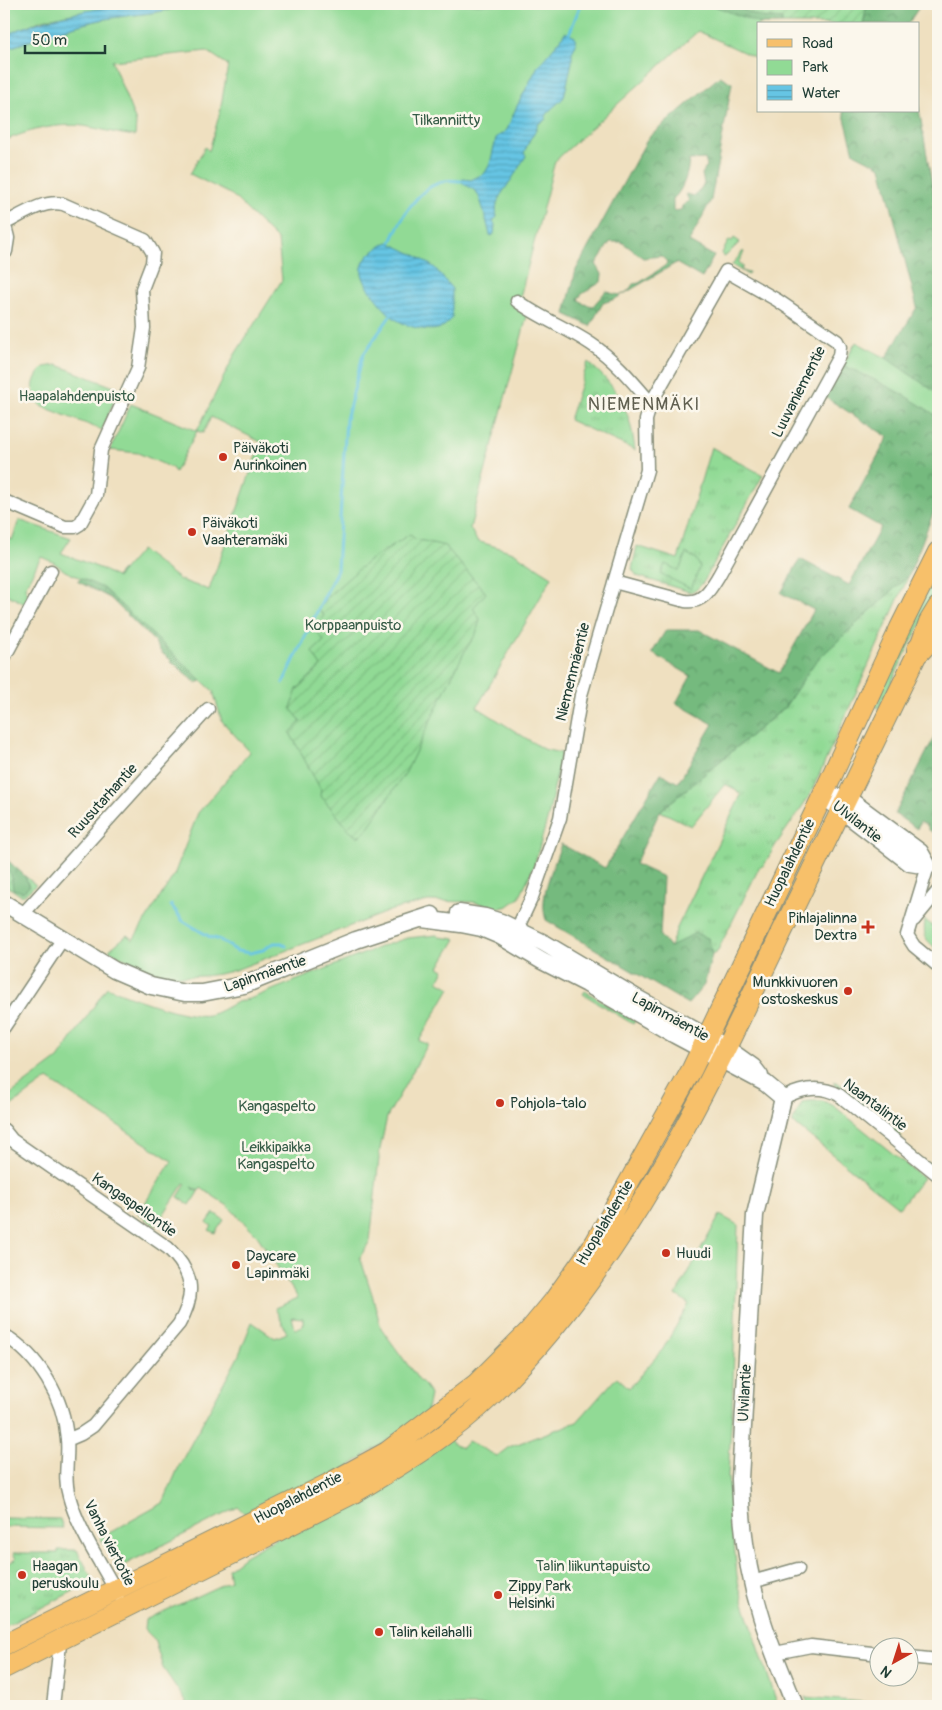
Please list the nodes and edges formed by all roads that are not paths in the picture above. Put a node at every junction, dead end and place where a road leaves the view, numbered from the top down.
1 (4, 224) edge
2 (4, 230) edge
3 (4, 251) edge
4 (517, 301) dead end
5 (651, 403) junction
6 (4, 501) edge
7 (938, 552) edge
8 (51, 570) dead end
9 (614, 582) junction
10 (938, 607) edge
11 (938, 629) edge
12 (918, 650) junction
13 (4, 658) edge
14 (208, 709) dead end
15 (824, 794) junction
16 (844, 804) junction
17 (933, 862) edge
18 (938, 891) edge
19 (4, 902) edge
20 (22, 914) junction
21 (423, 919) junction
22 (911, 924) junction
23 (517, 929) junction
24 (62, 940) junction
25 (519, 947) junction
26 (938, 966) edge
27 (4, 1028) edge
28 (704, 1044) junction
29 (722, 1053) junction
30 (784, 1098) junction
31 (4, 1130) edge
32 (938, 1175) edge
33 (4, 1335) edge
34 (67, 1440) junction
35 (798, 1569) dead end
36 (752, 1582) junction
37 (114, 1589) junction
38 (124, 1607) junction
39 (58, 1617) junction
40 (62, 1638) junction
41 (4, 1646) edge
42 (775, 1653) junction
43 (870, 1653) edge
44 (920, 1658) edge
45 (938, 1660) edge
46 (4, 1668) edge
47 (53, 1706) edge
48 (796, 1706) edge

1 - 6 street
2 - 3 street
4 - 5 street
5 - 9 street, Niemenmäentie
5 - 9 street, Luuvaniementie
7 - 15 main road, Huopalahdentie
8 - 13 street
9 - 23 street, Niemenmäentie
10 - 12 main road, Huopalahdentie
11 - 12 highway
12 - 16 main road, Huopalahdentie
14 - 20 street, Ruusutarhantie
15 - 16 street, Ulvilantie
15 - 28 main road, Huopalahdentie
16 - 17 street, Ulvilantie
16 - 29 main road, Huopalahdentie
17 - 22 street
18 - 22 street
19 - 20 street, Lapinmäentie
20 - 24 street, Lapinmäentie
21 - 23 street, Lapinmäentie
21 - 24 street, Lapinmäentie
21 - 25 street, Lapinmäentie
22 - 26 street
23 - 25 street
23 - 28 street, Lapinmäentie
24 - 27 street
25 - 28 street, Lapinmäentie
28 - 29 street, Lapinmäentie
28 - 37 main road, Huopalahdentie
29 - 30 street
29 - 38 main road, Huopalahdentie
30 - 32 street, Naantalintie
30 - 36 street, Ulvilantie
31 - 34 street, Kangaspellontie
33 - 34 street, Vanha viertotie
34 - 37 street, Vanha viertotie
35 - 36 street
36 - 42 street, Ulvilantie
37 - 38 street, Vanha viertotie
37 - 39 main road, Huopalahdentie
38 - 40 main road, Huopalahdentie
39 - 40 street
39 - 41 main road, Huopalahdentie
40 - 46 main road, Huopalahdentie
40 - 47 street
42 - 43 street
42 - 48 street, Ulvilantie
44 - 45 street

